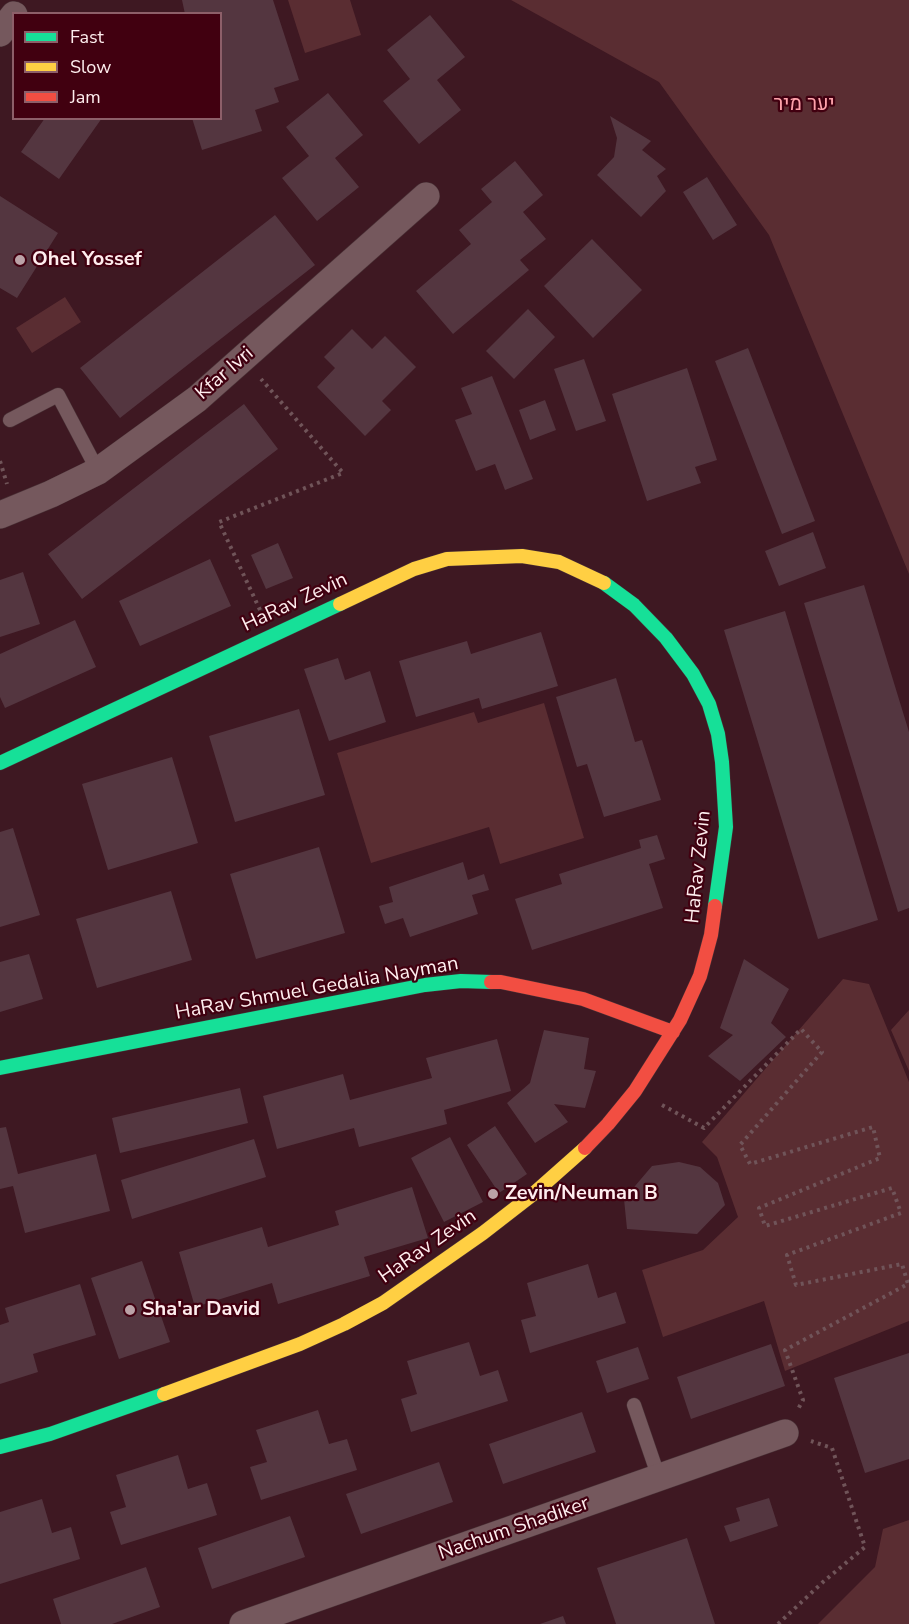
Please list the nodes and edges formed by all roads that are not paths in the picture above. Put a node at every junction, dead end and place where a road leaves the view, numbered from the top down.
1 (12, 17) edge
2 (0, 33) edge
3 (426, 196) dead end
4 (10, 420) dead end
5 (98, 471) junction
6 (0, 515) edge
7 (0, 763) edge
8 (673, 1032) junction
9 (0, 1068) edge
10 (634, 1405) dead end
11 (785, 1433) road end
12 (0, 1447) edge
13 (659, 1478) junction
14 (243, 1624) edge

1 - 2 street
3 - 5 street, Kfar Ivri
4 - 5 lane
5 - 6 street, Kfar Ivri
7 - 8 street, HaRav Zevin
8 - 9 street, HaRav Shmuel Gedalia Nayman
8 - 12 street, HaRav Zevin
10 - 13 lane
11 - 13 street, Nachum Shadiker
13 - 14 street, Nachum Shadiker

